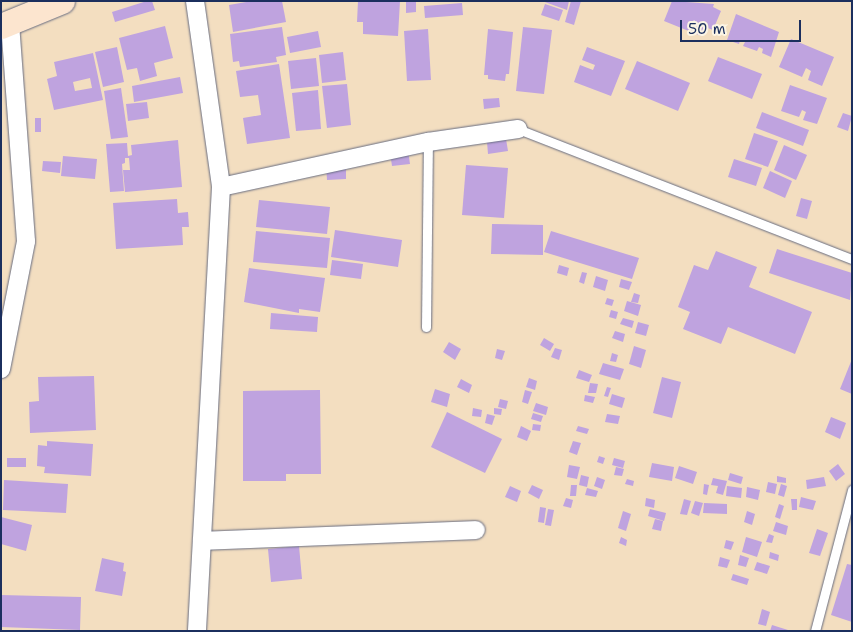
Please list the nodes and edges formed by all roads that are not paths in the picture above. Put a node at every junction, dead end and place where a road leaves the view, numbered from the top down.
1 (62, 1) edge
2 (195, 1) edge
3 (6, 24) edge
4 (518, 129) joint
5 (428, 142) junction
6 (220, 187) junction
7 (852, 259) edge
8 (426, 327) dead end
9 (1, 369) edge
10 (852, 490) edge
11 (476, 530) dead end
12 (202, 541) junction
13 (198, 631) edge
14 (815, 631) edge

1 - 3 main road
2 - 6 street
3 - 9 street
4 - 5 street
4 - 7 lane
5 - 6 street
5 - 8 lane
6 - 12 street
10 - 14 lane
11 - 12 street
12 - 13 street

